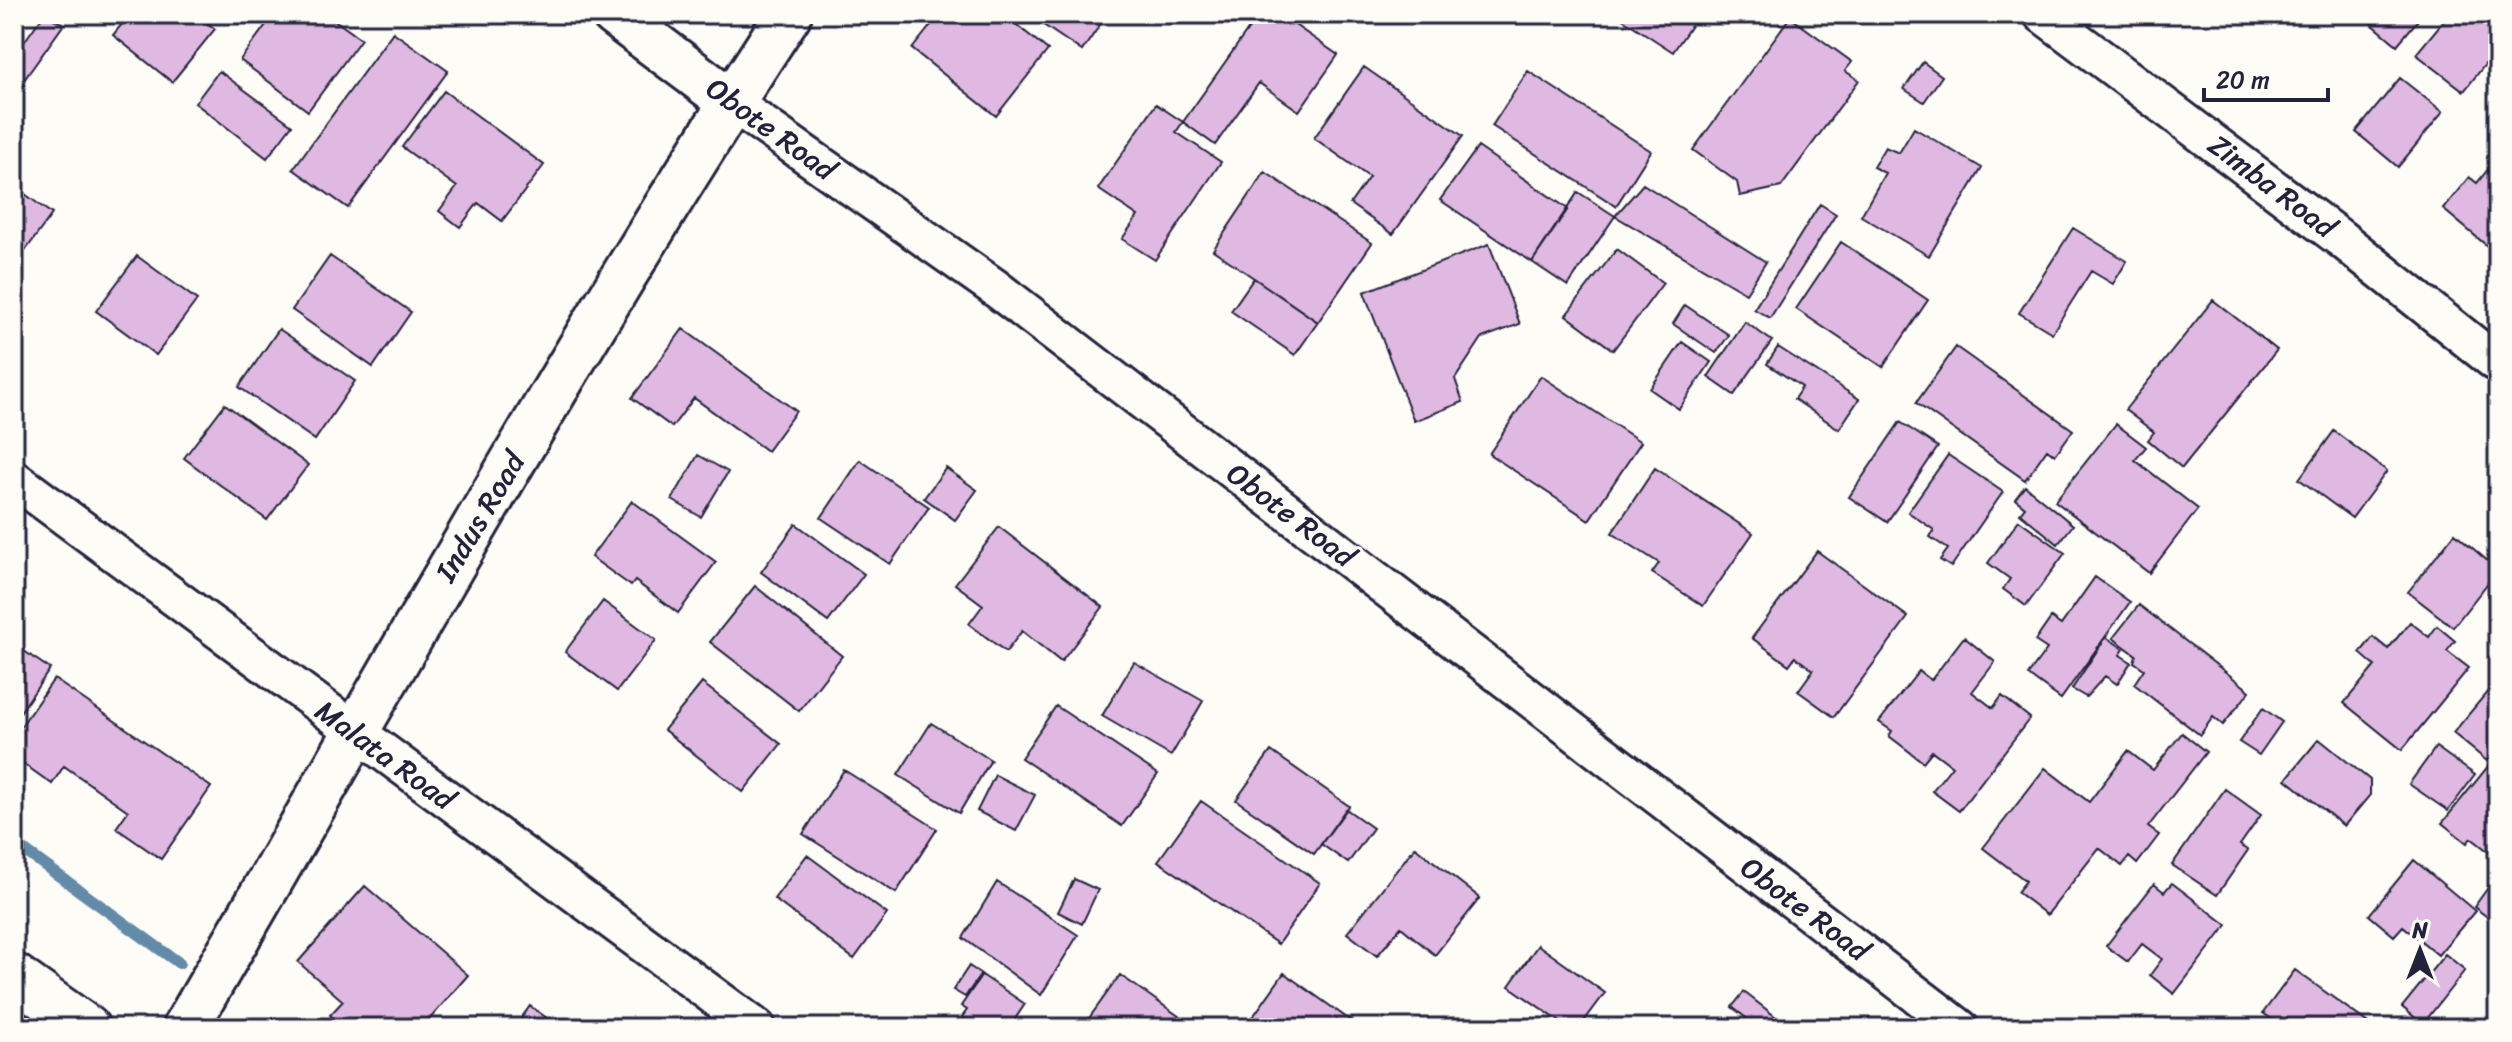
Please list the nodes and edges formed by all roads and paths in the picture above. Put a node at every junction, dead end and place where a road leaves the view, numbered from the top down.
1 (614, 14) edge
2 (789, 14) edge
3 (2042, 14) edge
4 (731, 102) junction
5 (2498, 364) edge
6 (14, 479) edge
7 (356, 734) junction
8 (14, 976) edge
9 (1953, 1026) edge
10 (87, 1028) edge
11 (185, 1028) edge
12 (757, 1028) edge

1 - 4 street, Obote Road
2 - 4 street, Indus Road
3 - 5 street, Zimba Road
4 - 7 street, Indus Road
4 - 9 street, Obote Road
6 - 7 street, Malata Road
7 - 11 street, Indus Road
7 - 12 street, Malata Road
8 - 10 street

